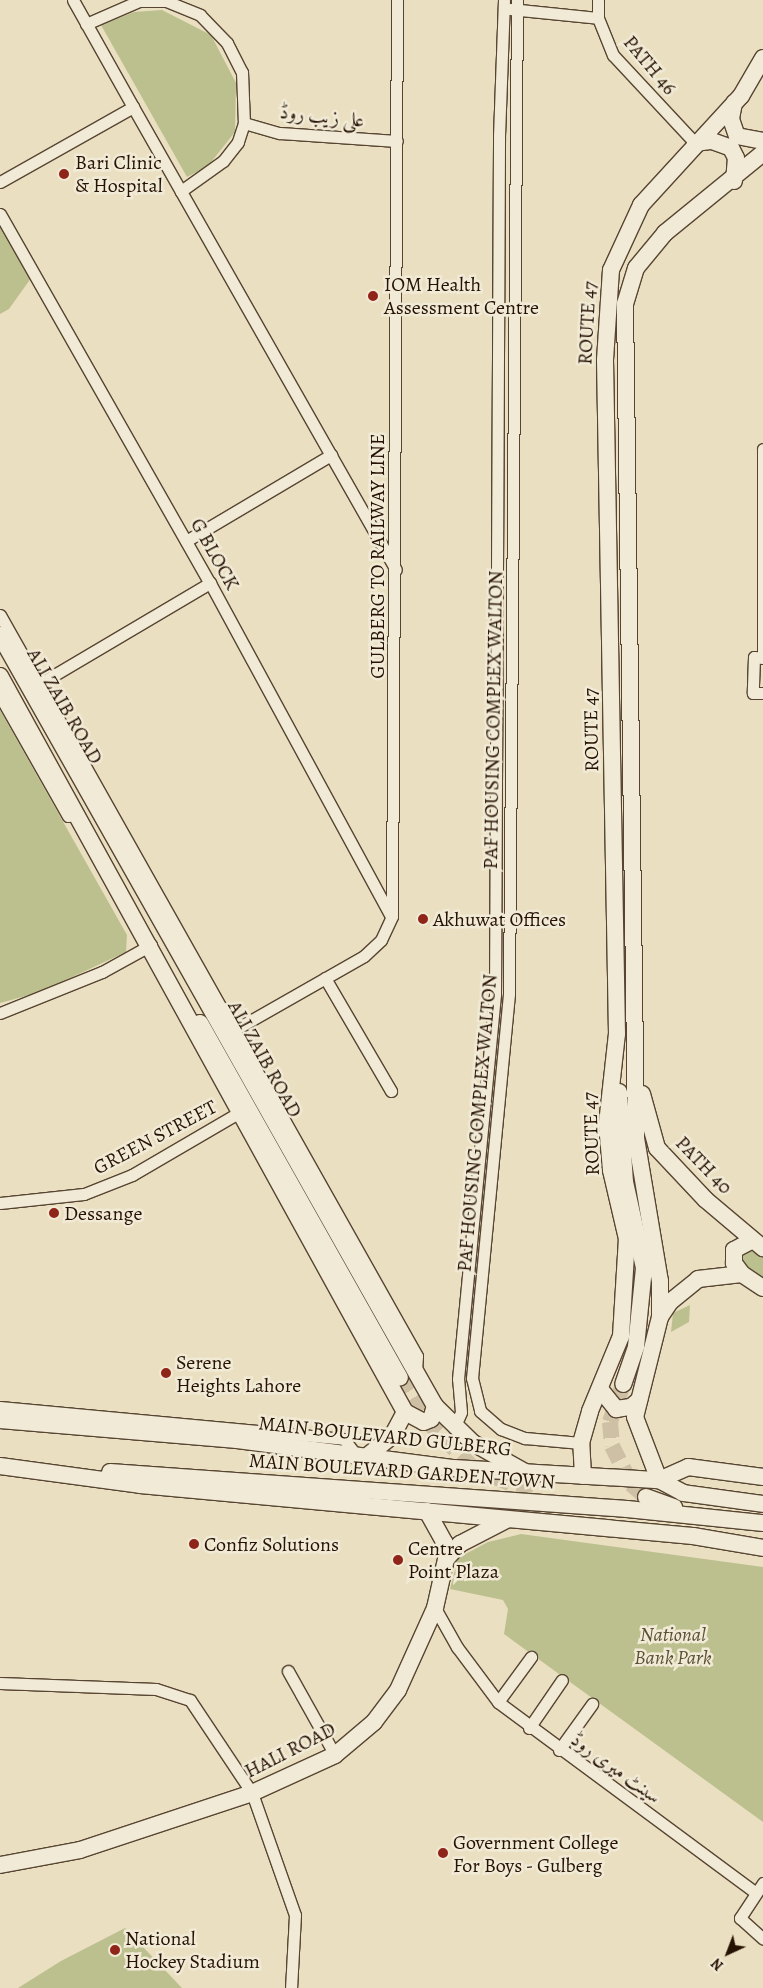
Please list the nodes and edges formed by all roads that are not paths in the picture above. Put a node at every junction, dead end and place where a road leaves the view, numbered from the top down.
1 (73, 0) edge
2 (397, 0) edge
3 (598, 0) edge
4 (166, 1) edge
5 (504, 4) edge
6 (517, 5) edge
7 (598, 18) junction
8 (86, 24) junction
9 (763, 58) edge
10 (734, 103) junction
11 (132, 107) junction
12 (244, 123) junction
13 (763, 140) edge
14 (397, 141) junction
15 (695, 143) junction
16 (763, 153) edge
17 (734, 181) junction
18 (0, 182) edge
19 (181, 191) junction
20 (0, 214) edge
21 (763, 449) edge
22 (331, 456) junction
23 (186, 541) junction
24 (397, 571) junction
25 (210, 583) junction
26 (0, 615) edge
27 (0, 636) edge
28 (763, 658) edge
29 (0, 676) edge
30 (39, 684) junction
31 (763, 693) edge
32 (0, 696) edge
33 (392, 916) junction
34 (151, 945) junction
35 (325, 978) junction
36 (0, 1013) edge
37 (236, 1029) junction
38 (617, 1034) junction
39 (636, 1065) junction
40 (391, 1091) dead end
41 (238, 1113) junction
42 (0, 1204) edge
43 (758, 1244) edge
44 (742, 1274) junction
45 (763, 1288) edge
46 (660, 1317) junction
47 (416, 1373) junction
48 (400, 1378) tunnel mouth
49 (623, 1384) tunnel mouth
50 (600, 1389) junction
51 (639, 1400) junction
52 (434, 1406) junction
53 (0, 1407) edge
54 (405, 1412) junction
55 (0, 1420) edge
56 (454, 1428) junction
57 (582, 1443) junction
58 (362, 1457) junction
59 (0, 1466) edge
60 (37, 1469) junction
61 (525, 1472) junction
62 (583, 1476) junction
63 (763, 1477) edge
64 (659, 1480) junction
65 (532, 1492) tunnel mouth
66 (646, 1497) tunnel mouth
67 (763, 1504) edge
68 (627, 1508) junction
69 (427, 1511) junction
70 (699, 1515) junction
71 (509, 1518) junction
72 (763, 1523) edge
73 (763, 1548) edge
74 (446, 1559) junction
75 (435, 1608) junction
76 (531, 1657) dead end
77 (288, 1670) dead end
78 (562, 1680) dead end
79 (0, 1683) edge
80 (498, 1702) junction
81 (592, 1704) dead end
82 (529, 1728) junction
83 (559, 1750) junction
84 (335, 1755) junction
85 (252, 1793) junction
86 (0, 1865) edge
87 (763, 1883) edge
88 (755, 1892) junction
89 (763, 1939) edge
90 (291, 1988) edge

1 - 8 street
2 - 14 street, GULBERG TO RAILWAY LINE
3 - 7 street, PATH 46
4 - 8 street
4 - 12 street
5 - 6 street
5 - 56 street, PAF HOUSING COMPLEX WALTON
6 - 7 street
6 - 57 street, PAF HOUSING COMPLEX WALTON
7 - 15 street, PATH 46
8 - 11 street
9 - 10 main road, ROUTE 47
10 - 13 main road
10 - 15 main road, ROUTE 47
11 - 18 street
11 - 19 street
12 - 14 street, علی زیب روڈ
12 - 19 street
14 - 24 street, GULBERG TO RAILWAY LINE
15 - 17 main road
15 - 38 main road, ROUTE 47
16 - 17 main road, ROUTE 47
17 - 39 main road, ROUTE 47
19 - 22 street
20 - 23 street, G BLOCK
21 - 28 street
22 - 23 street
22 - 24 street
23 - 25 street, G BLOCK
24 - 33 street, GULBERG TO RAILWAY LINE
25 - 30 street
25 - 33 street, G BLOCK
26 - 30 street
27 - 47 main road, ALI ZAIB ROAD
28 - 31 street
29 - 34 main road, ALI ZAIB ROAD
30 - 37 street
32 - 34 street
33 - 35 street, GULBERG TO RAILWAY LINE
34 - 36 street
34 - 41 main road, ALI ZAIB ROAD
34 - 48 main road
35 - 37 street, GULBERG TO RAILWAY LINE
35 - 40 street
37 - 47 street
38 - 49 main road
38 - 50 main road, ROUTE 47
39 - 43 main road, PATH 40
39 - 46 main road, ROUTE 47
41 - 42 street, GREEN STREET
41 - 54 main road, ALI ZAIB ROAD
43 - 44 main road
44 - 45 main road
44 - 46 main road
46 - 51 main road, ROUTE 47
47 - 52 main road, ALI ZAIB ROAD
50 - 51 main road
50 - 57 main road, ROUTE 47
51 - 64 main road, ROUTE 47
52 - 54 main road
52 - 56 main road, ALI ZAIB ROAD
53 - 58 street
54 - 58 main road
55 - 58 main road, MAIN BOULEVARD GULBERG
56 - 61 main road, ALI ZAIB ROAD
57 - 62 main road
58 - 61 main road, MAIN BOULEVARD GULBERG
59 - 60 main road
60 - 68 main road, MAIN BOULEVARD GARDEN TOWN
60 - 69 main road
61 - 62 main road, MAIN BOULEVARD GULBERG
62 - 64 main road, MAIN BOULEVARD GULBERG
63 - 64 main road, MAIN BOULEVARD GULBERG
64 - 67 main road
65 - 68 main road
66 - 70 main road
68 - 70 main road, MAIN BOULEVARD GARDEN TOWN
69 - 71 main road
69 - 74 main road
70 - 72 main road, MAIN BOULEVARD GARDEN TOWN
71 - 73 main road
71 - 74 main road
74 - 75 main road, HALI ROAD
75 - 80 street, سینٹ میری روڈ
75 - 84 main road, HALI ROAD
76 - 80 street
77 - 84 street
78 - 82 street
79 - 85 street
80 - 82 street, سینٹ میری روڈ
81 - 83 street
82 - 83 street, سینٹ میری روڈ
83 - 88 street, سینٹ میری روڈ
84 - 85 main road, HALI ROAD
85 - 86 main road, HALI ROAD
85 - 90 street
87 - 88 street
88 - 89 street

